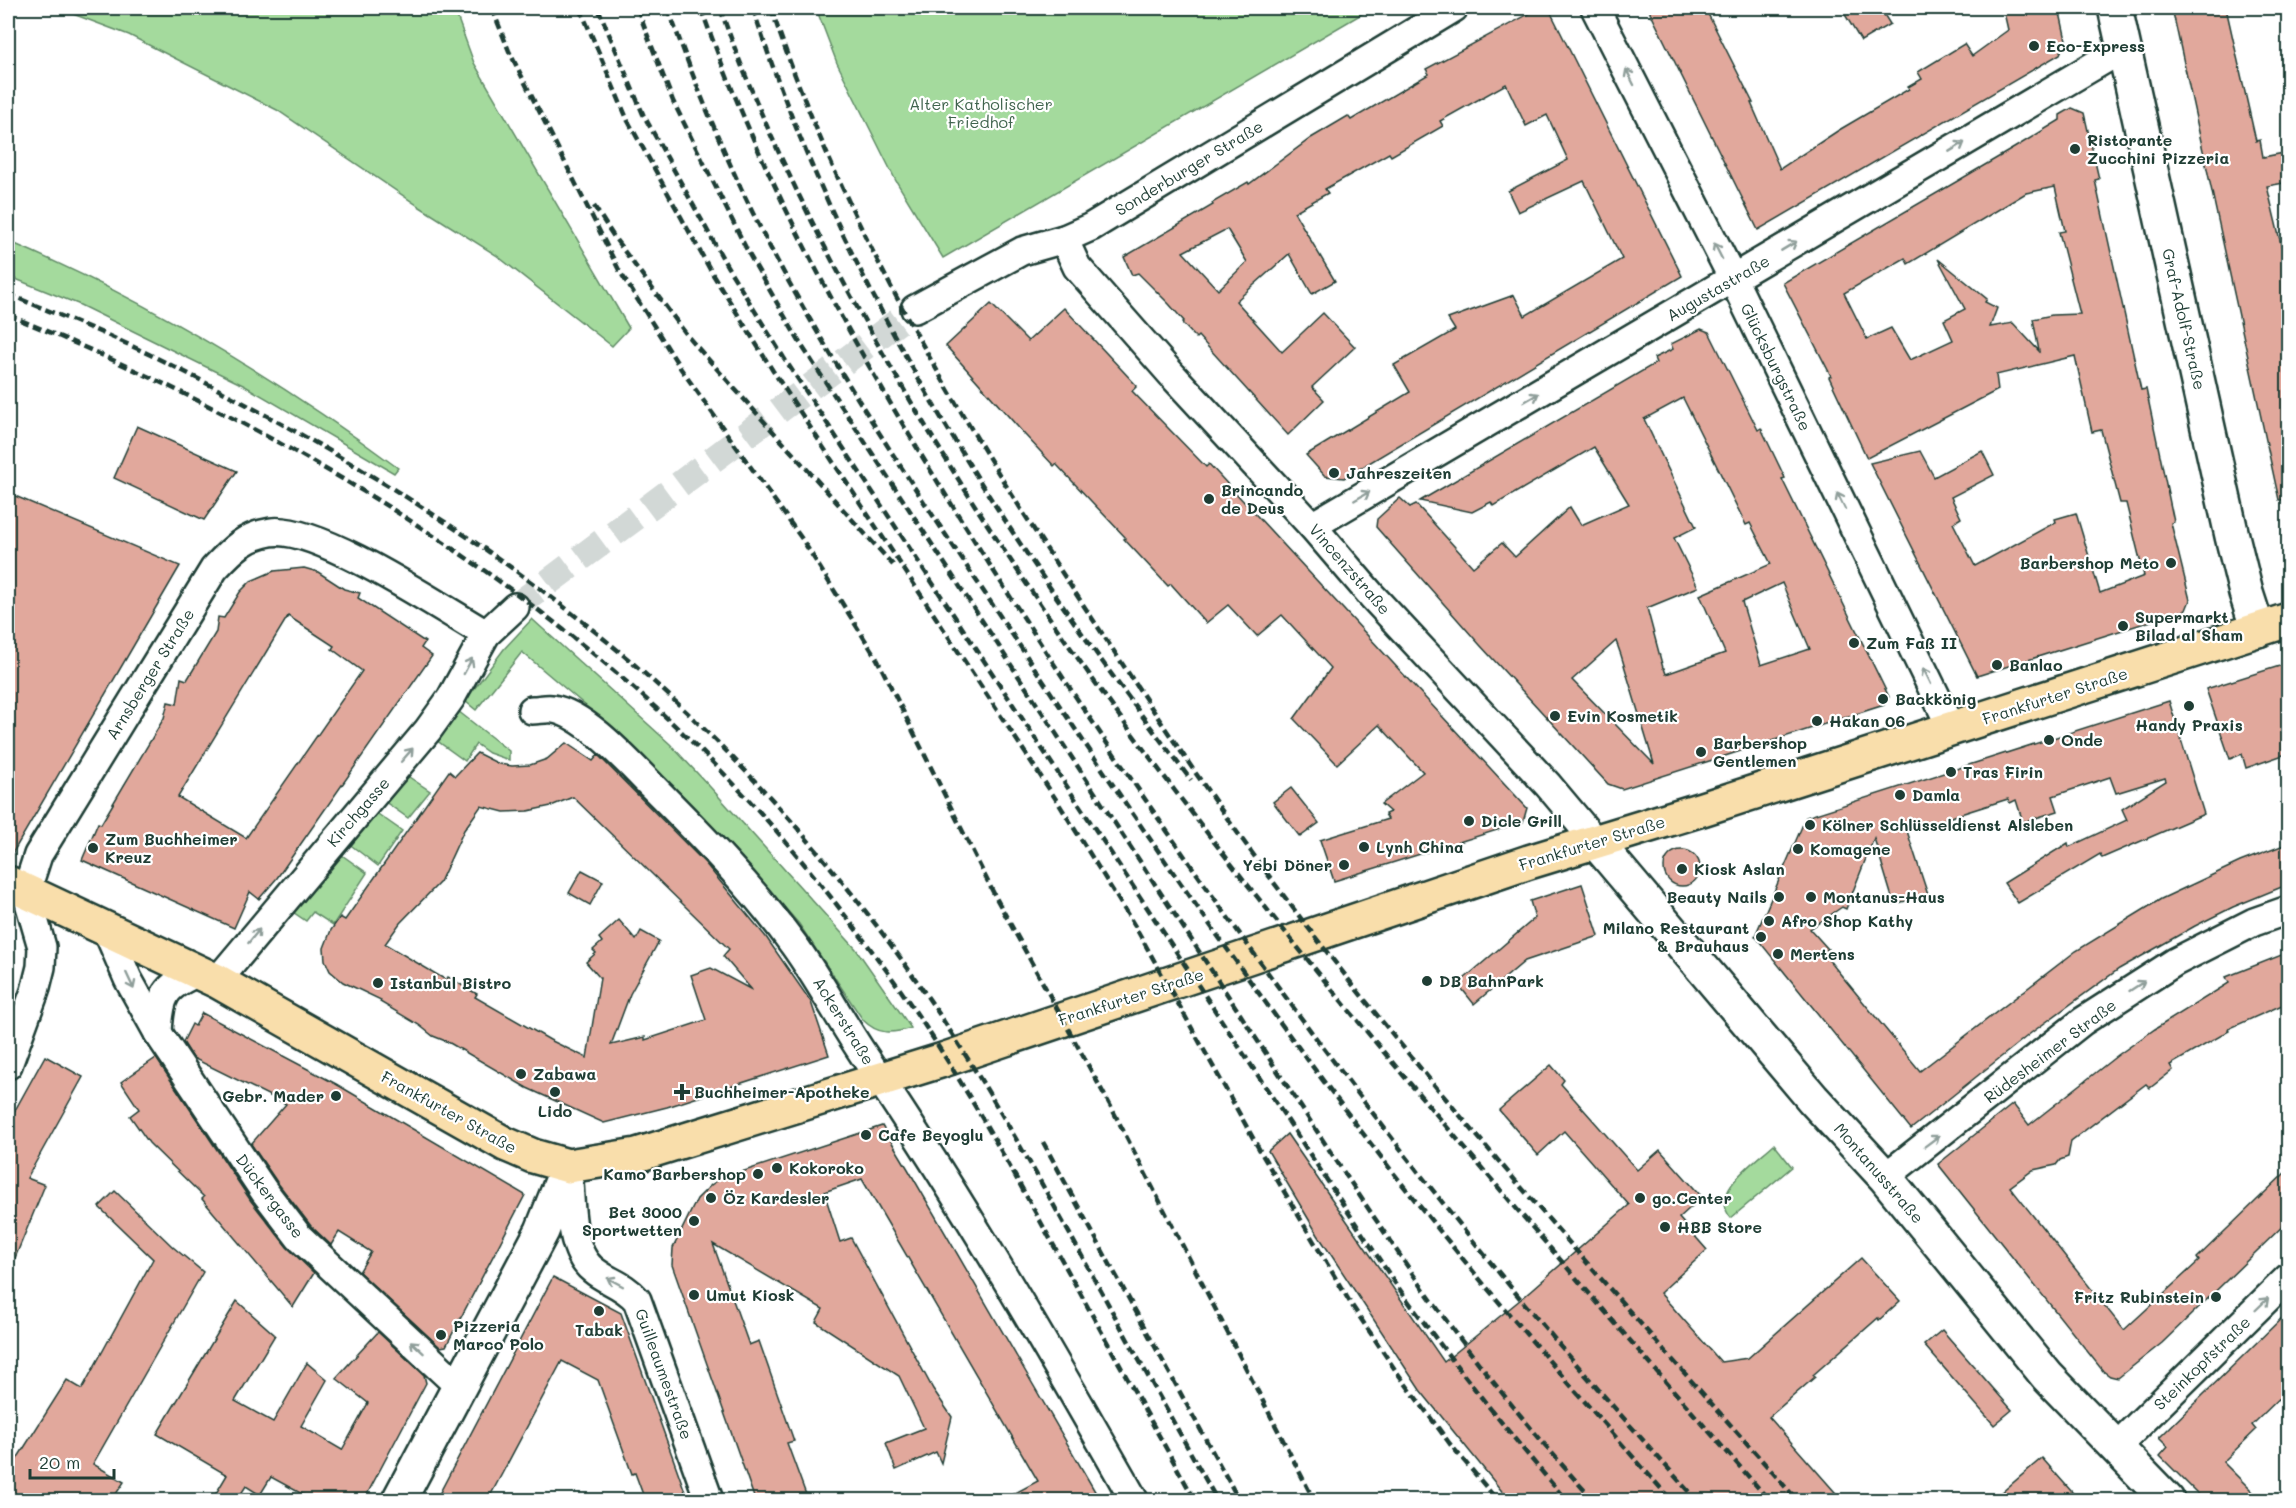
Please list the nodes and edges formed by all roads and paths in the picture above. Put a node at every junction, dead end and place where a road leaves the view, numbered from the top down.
1 (1454, 8) edge
2 (1595, 8) edge
3 (2115, 8) edge
4 (2124, 48) junction
5 (1064, 239) junction
6 (1732, 279) junction
7 (915, 309) tunnel mouth
8 (1312, 526) junction
9 (515, 607) tunnel mouth
10 (2273, 625) edge
11 (486, 634) junction
12 (532, 710) dead end
13 (1952, 729) junction
14 (1595, 842) junction
15 (17, 888) edge
16 (2289, 910) edge
17 (106, 928) junction
18 (208, 977) junction
19 (158, 1033) junction
20 (8, 1065) edge
21 (881, 1080) junction
22 (568, 1166) junction
23 (1885, 1177) junction
24 (2289, 1278) edge
25 (460, 1387) junction
26 (2115, 1448) junction
27 (399, 1500) edge
28 (709, 1500) edge
29 (1134, 1500) edge
30 (2167, 1500) edge

1 - 5 street, Sonderburger Straße
6 -> 2 street, Glücksburgstraße
3 - 4 street, Graf-Adolf-Straße
6 -> 4 street, Augustastraße
4 - 10 street, Graf-Adolf-Straße
5 - 7 street, Sonderburger Straße
5 - 8 street, Vincenzstraße
8 -> 6 street, Augustastraße
13 -> 6 street, Glücksburgstraße
8 - 14 street, Vincenzstraße
9 - 11 street
10 - 13 main road, Frankfurter Straße
11 - 15 street, Arnsberger Straße
18 -> 11 street, Kirchgasse
12 - 21 street, Ackerstraße
13 - 14 main road, Frankfurter Straße
14 - 21 main road, Frankfurter Straße
14 - 23 street, Montanusstraße
15 - 17 main road, Frankfurter Straße
15 - 20 street
23 -> 16 street, Rüdesheimer Straße
17 - 18 main road, Frankfurter Straße
17 -> 19 street, Dückergasse
18 - 19 street
18 - 22 main road, Frankfurter Straße
25 -> 19 street, Dückergasse
21 - 22 main road, Frankfurter Straße
21 - 29 street, Ackerstraße
22 - 25 street
28 -> 22 street, Guilleaumestraße
23 - 26 street, Montanusstraße
26 -> 24 street, Steinkopfstraße
25 - 27 street
26 - 30 street, Montanusstraße

